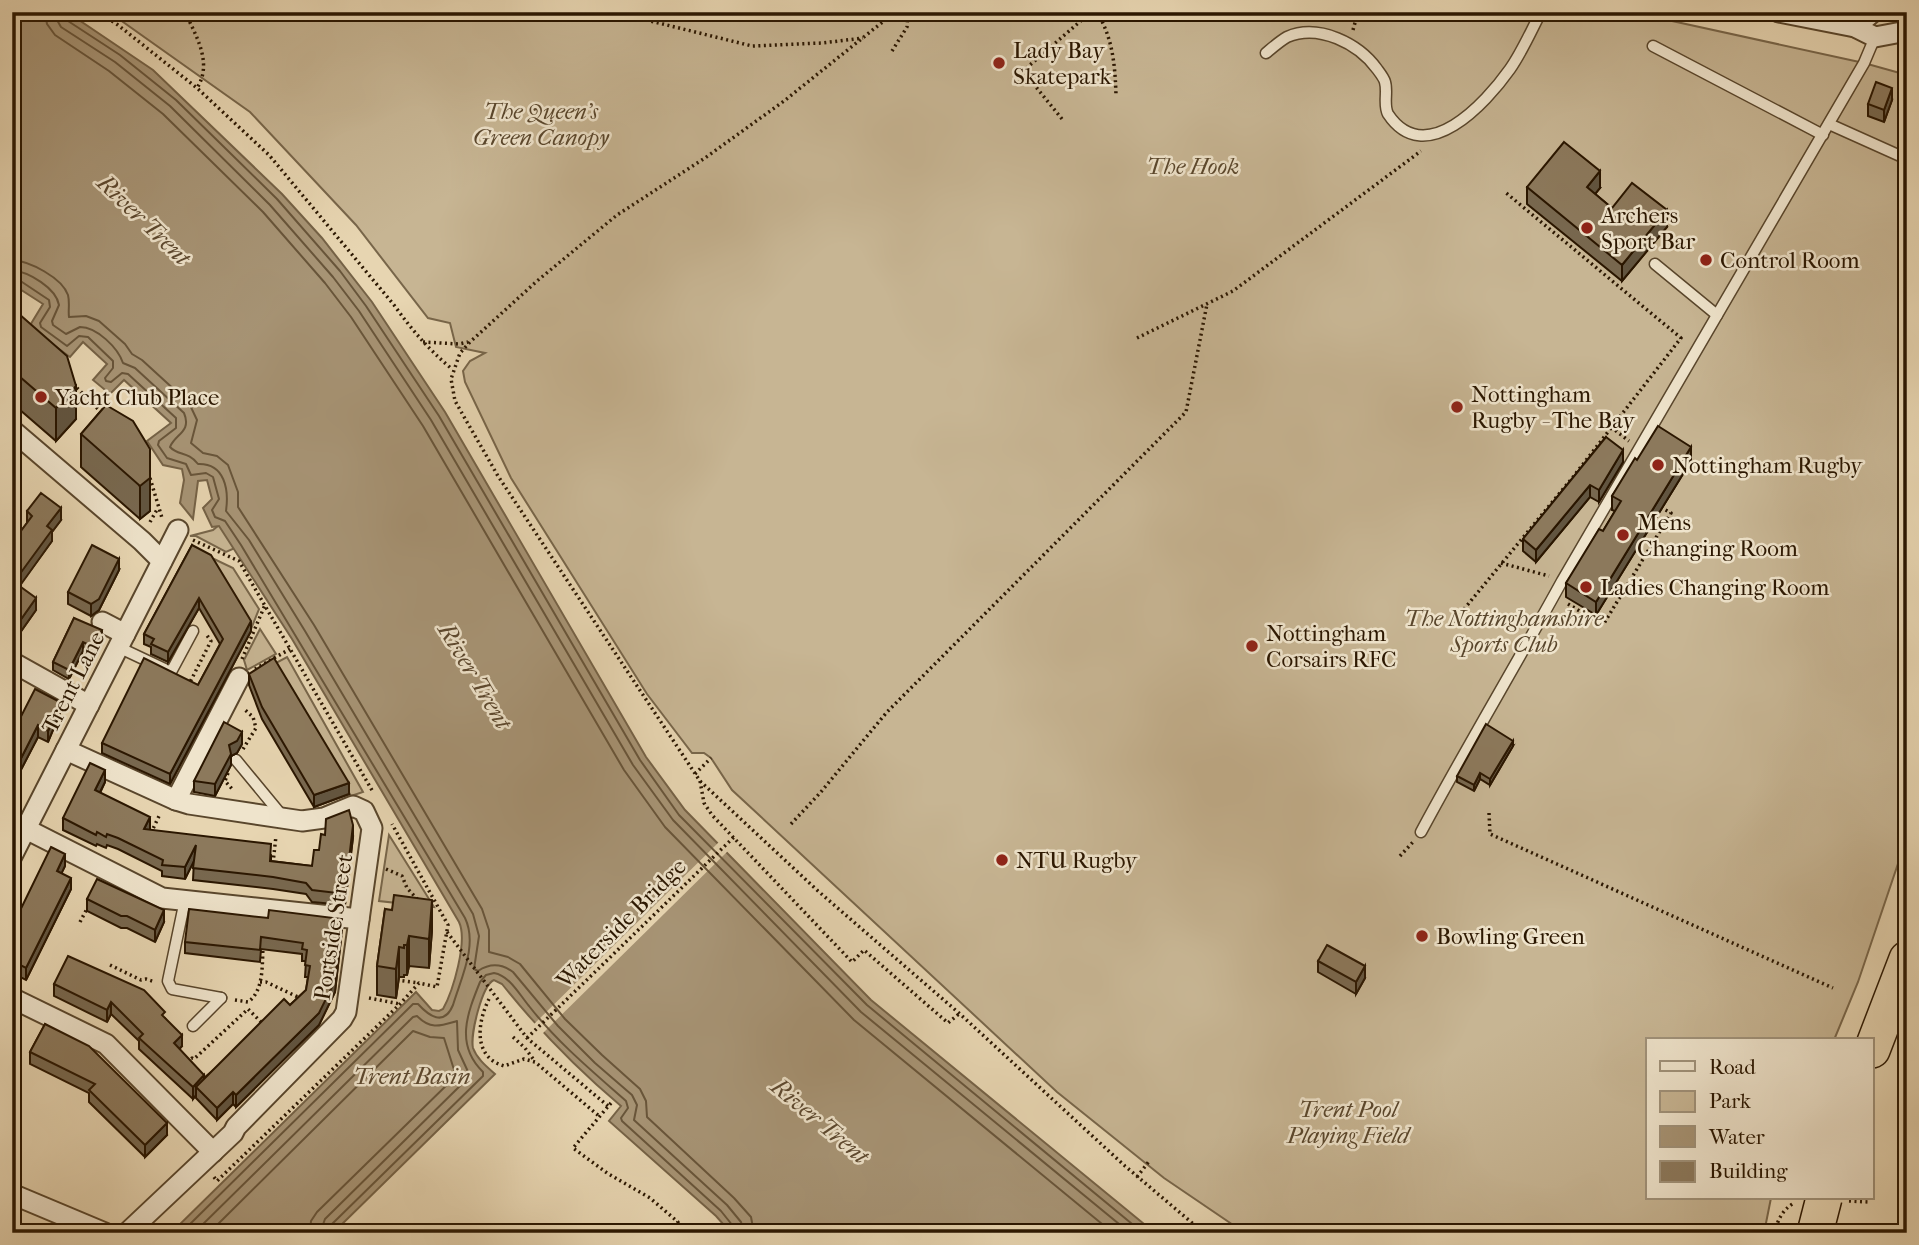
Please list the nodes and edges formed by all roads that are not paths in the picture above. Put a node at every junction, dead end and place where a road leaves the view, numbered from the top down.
1 (1541, 12) edge
2 (1873, 12) edge
3 (1783, 14) edge
4 (1855, 27) junction
5 (1907, 31) edge
6 (1875, 37) junction
7 (1653, 46) dead end
8 (1266, 53) dead end
9 (1829, 124) junction
10 (1823, 135) junction
11 (1907, 159) edge
12 (1655, 264) dead end
13 (1717, 315) junction
14 (12, 430) edge
15 (178, 530) road end
16 (162, 561) junction
17 (102, 622) dead end
18 (193, 631) dead end
19 (121, 641) junction
20 (12, 662) edge
21 (240, 674) road end
22 (89, 705) junction
23 (66, 750) junction
24 (236, 760) dead end
25 (172, 799) junction
26 (281, 817) junction
27 (26, 829) junction
28 (1421, 832) dead end
29 (12, 856) edge
30 (185, 900) junction
31 (359, 919) junction
32 (1907, 959) edge
33 (12, 998) edge
34 (193, 1026) dead end
35 (1874, 1045) edge
36 (207, 1158) junction
37 (12, 1194) edge
38 (1824, 1200) edge
39 (1907, 1208) edge
40 (12, 1227) edge
41 (26, 1233) edge
42 (105, 1233) edge
43 (127, 1233) edge
44 (1815, 1233) edge
45 (1905, 1233) edge

1 - 8 lane
2 - 4 street
3 - 4 street
4 - 6 street
5 - 6 street
6 - 9 lane
7 - 10 lane
9 - 10 lane
9 - 11 lane
10 - 13 lane
12 - 13 lane
13 - 28 lane
14 - 16 street
15 - 16 street, Trent Lane
16 - 19 street, Trent Lane
17 - 19 street
18 - 19 lane
19 - 22 street, Trent Lane
20 - 22 street
21 - 25 street
22 - 23 street, Trent Lane
23 - 25 street, Portside Street
23 - 27 street, Trent Lane
24 - 26 lane
25 - 26 street, Portside Street
26 - 31 street, Portside Street
27 - 29 street, Trent Lane
27 - 30 street
30 - 31 street
30 - 34 lane
31 - 36 street, Portside Street
32 - 35 highway
33 - 36 street
36 - 43 street, Portside Street
37 - 42 street
38 - 44 highway, bridge
39 - 45 lane
40 - 41 lane

